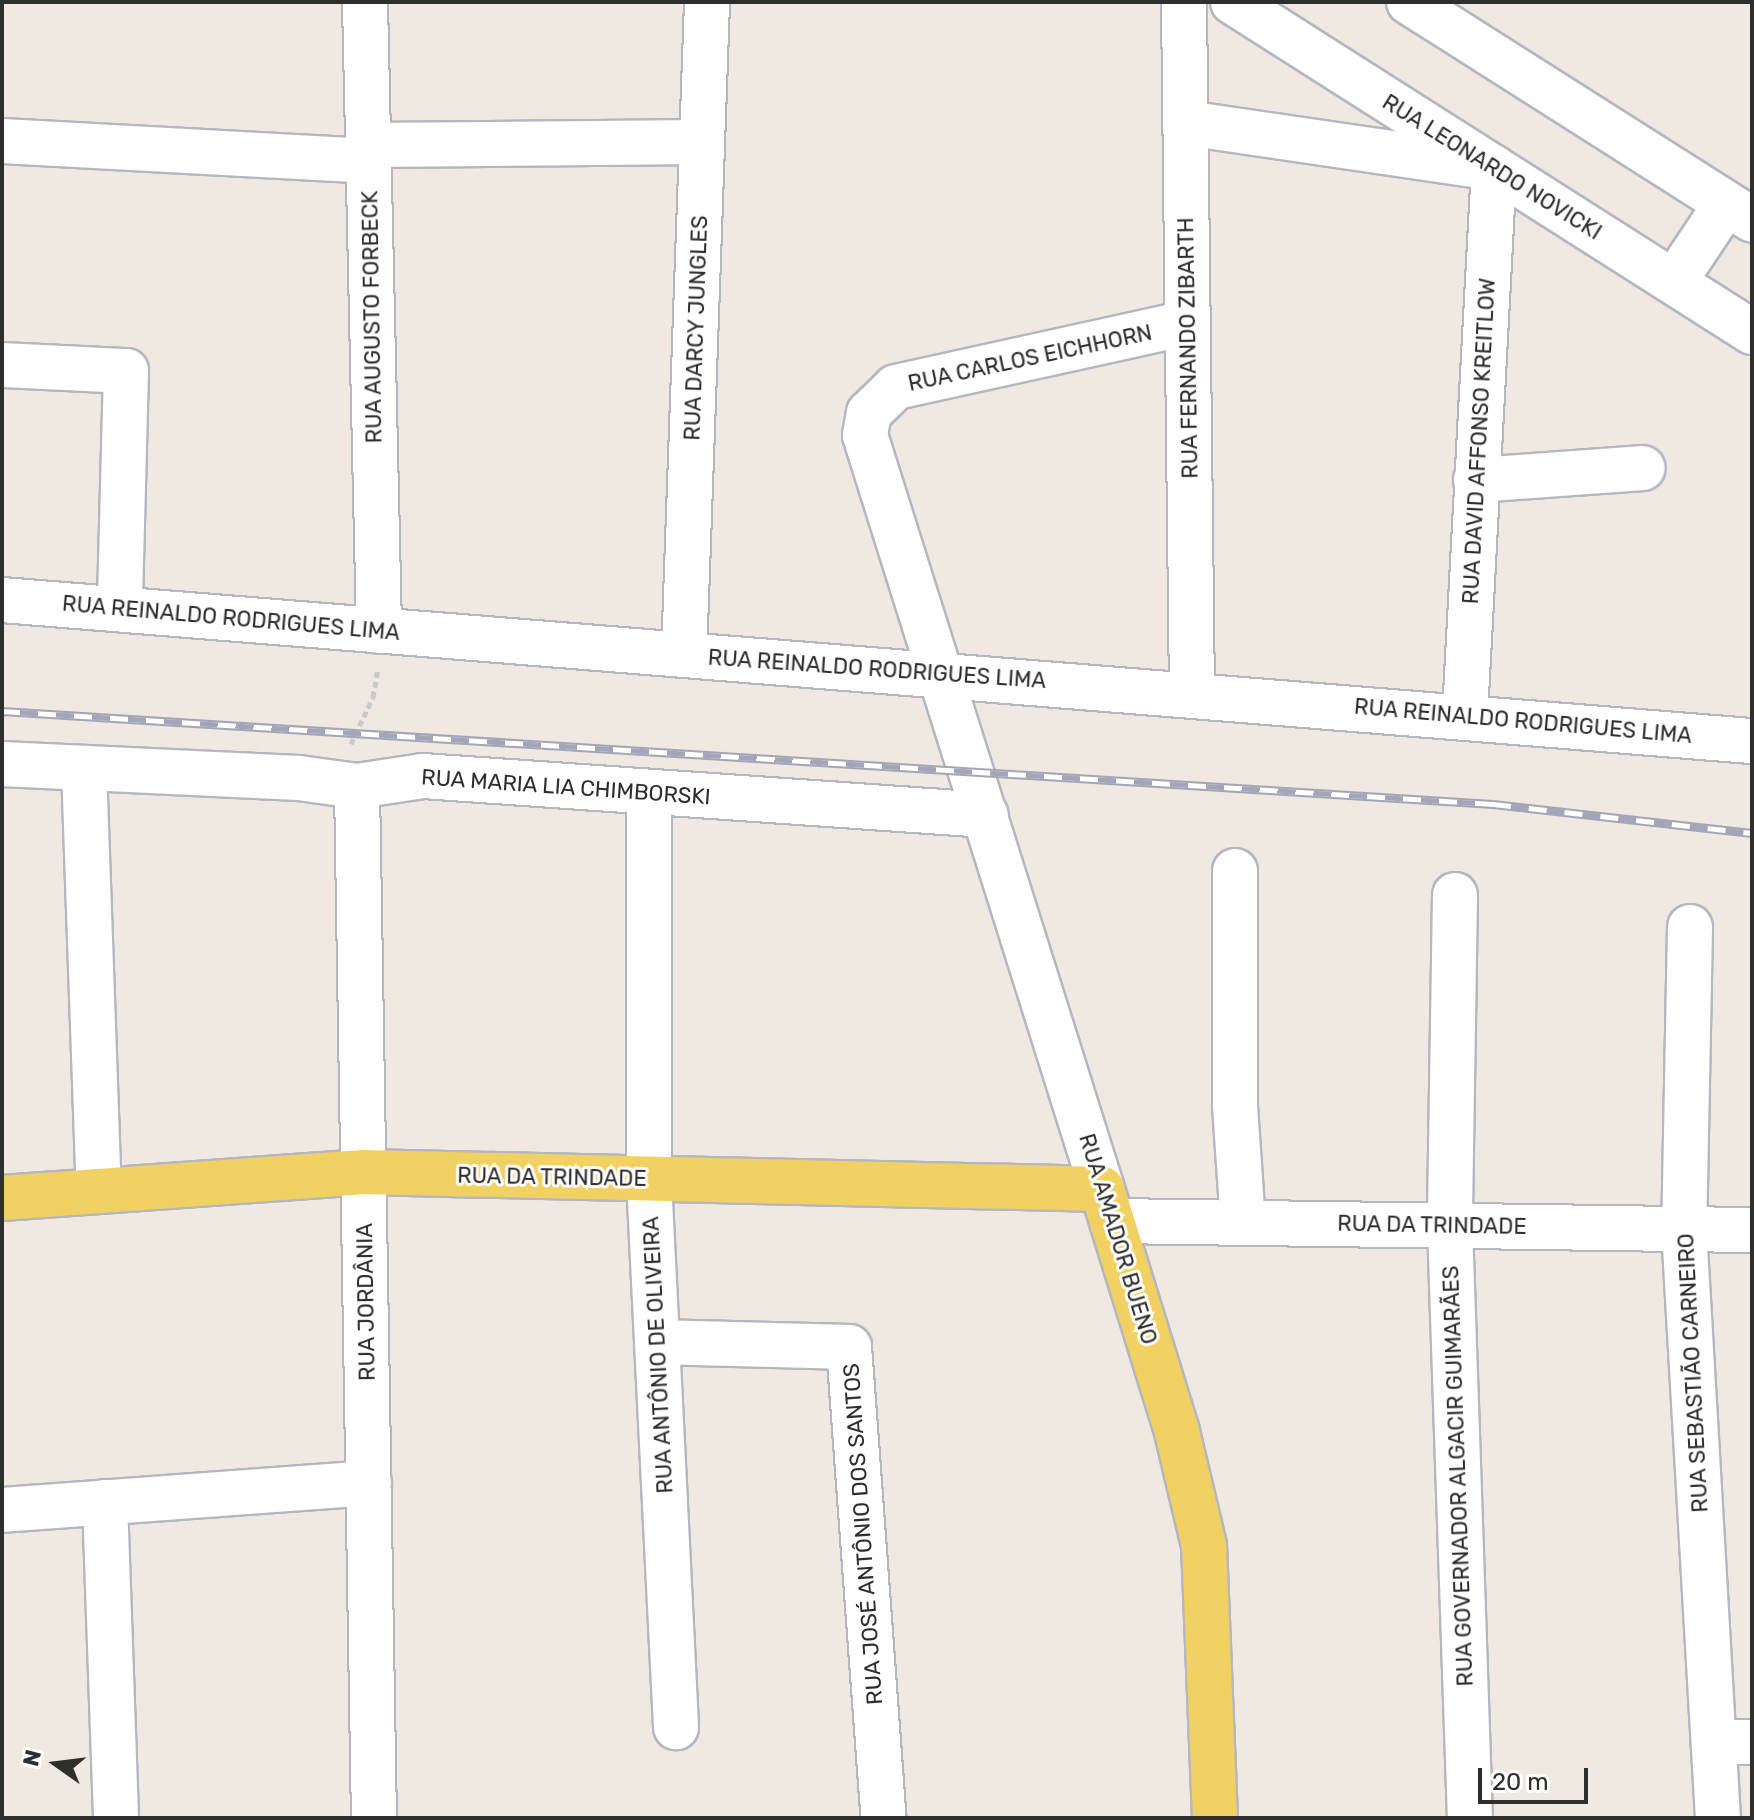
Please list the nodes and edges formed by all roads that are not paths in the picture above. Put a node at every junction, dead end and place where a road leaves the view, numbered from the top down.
1 (365, 2) edge
2 (707, 2) edge
3 (1184, 2) edge
4 (1233, 2) edge
5 (1437, 6) edge
6 (1186, 123) junction
7 (2, 141) edge
8 (702, 142) junction
9 (368, 153) junction
10 (1494, 168) junction
11 (1739, 212) edge
12 (1674, 282) junction
13 (1187, 323) junction
14 (1752, 332) edge
15 (2, 365) edge
16 (1643, 468) dead end
17 (1476, 480) junction
18 (2, 600) edge
19 (120, 607) junction
20 (379, 631) junction
21 (684, 655) junction
22 (942, 674) junction
23 (1192, 694) junction
24 (1465, 714) junction
25 (1752, 741) edge
26 (2, 764) edge
27 (84, 768) junction
28 (357, 786) junction
29 (649, 792) junction
30 (986, 815) junction
31 (1235, 871) dead end
32 (1455, 895) dead end
33 (1690, 927) dead end
34 (364, 1172) junction
35 (649, 1180) junction
36 (99, 1191) junction
37 (2, 1198) edge
38 (1107, 1205) junction
39 (1243, 1222) junction
40 (1450, 1226) junction
41 (1684, 1229) junction
42 (1752, 1230) edge
43 (657, 1342) junction
44 (369, 1483) junction
45 (105, 1502) junction
46 (2, 1510) edge
47 (676, 1727) dead end
48 (1733, 1742) edge
49 (116, 1818) edge
50 (374, 1818) edge
51 (884, 1818) edge
52 (1215, 1818) edge
53 (1470, 1818) edge
54 (1718, 1818) edge

1 - 9 street, RUA AUGUSTO FORBECK
2 - 8 street, RUA DARCY JUNGLES
3 - 6 street, RUA FERNANDO ZIBARTH
4 - 10 street, RUA LEONARDO NOVICKI
5 - 11 street
6 - 10 street
6 - 13 street, RUA FERNANDO ZIBARTH
7 - 9 street
8 - 9 street
8 - 21 street, RUA DARCY JUNGLES
9 - 20 street, RUA AUGUSTO FORBECK
10 - 12 street, RUA LEONARDO NOVICKI
10 - 17 street, RUA DAVID AFFONSO KREITLOW
11 - 12 street
12 - 14 street, RUA LEONARDO NOVICKI
13 - 22 street, RUA CARLOS EICHHORN
13 - 23 street, RUA FERNANDO ZIBARTH
15 - 19 street
16 - 17 street
17 - 24 street, RUA DAVID AFFONSO KREITLOW
18 - 19 street, RUA REINALDO RODRIGUES LIMA
19 - 20 street, RUA REINALDO RODRIGUES LIMA
20 - 21 street, RUA REINALDO RODRIGUES LIMA
21 - 22 street, RUA REINALDO RODRIGUES LIMA
22 - 23 street, RUA REINALDO RODRIGUES LIMA
22 - 30 street, RUA AMADOR BUENO
23 - 24 street, RUA REINALDO RODRIGUES LIMA
24 - 25 street, RUA REINALDO RODRIGUES LIMA
26 - 27 street, RUA MARIA LIA CHIMBORSKI
27 - 28 street, RUA MARIA LIA CHIMBORSKI
27 - 36 street
28 - 29 street, RUA MARIA LIA CHIMBORSKI
28 - 34 street, RUA JORDÂNIA
29 - 30 street, RUA MARIA LIA CHIMBORSKI
29 - 35 street, RUA ANTÔNIO DE OLIVEIRA
30 - 38 street, RUA AMADOR BUENO
31 - 39 street
32 - 40 street, RUA GOVERNADOR ALGACIR GUIMARÃES
33 - 41 street, RUA SEBASTIÃO CARNEIRO
34 - 35 main road, RUA DA TRINDADE
34 - 36 main road, RUA DA TRINDADE
34 - 44 street, RUA JORDÂNIA
35 - 38 main road, RUA DA TRINDADE
35 - 43 street, RUA ANTÔNIO DE OLIVEIRA
36 - 37 main road, RUA DA TRINDADE
38 - 39 street, RUA DA TRINDADE
38 - 52 main road, RUA AMADOR BUENO
39 - 40 street, RUA DA TRINDADE
40 - 41 street, RUA DA TRINDADE
40 - 53 street, RUA GOVERNADOR ALGACIR GUIMARÃES
41 - 42 street, RUA DA TRINDADE
41 - 48 street, RUA SEBASTIÃO CARNEIRO
43 - 47 street, RUA ANTÔNIO DE OLIVEIRA
43 - 51 street, RUA JOSÉ ANTÔNIO DOS SANTOS
44 - 45 street
44 - 50 street, RUA JORDÂNIA
45 - 46 street
45 - 49 street
48 - 54 street, RUA SEBASTIÃO CARNEIRO

